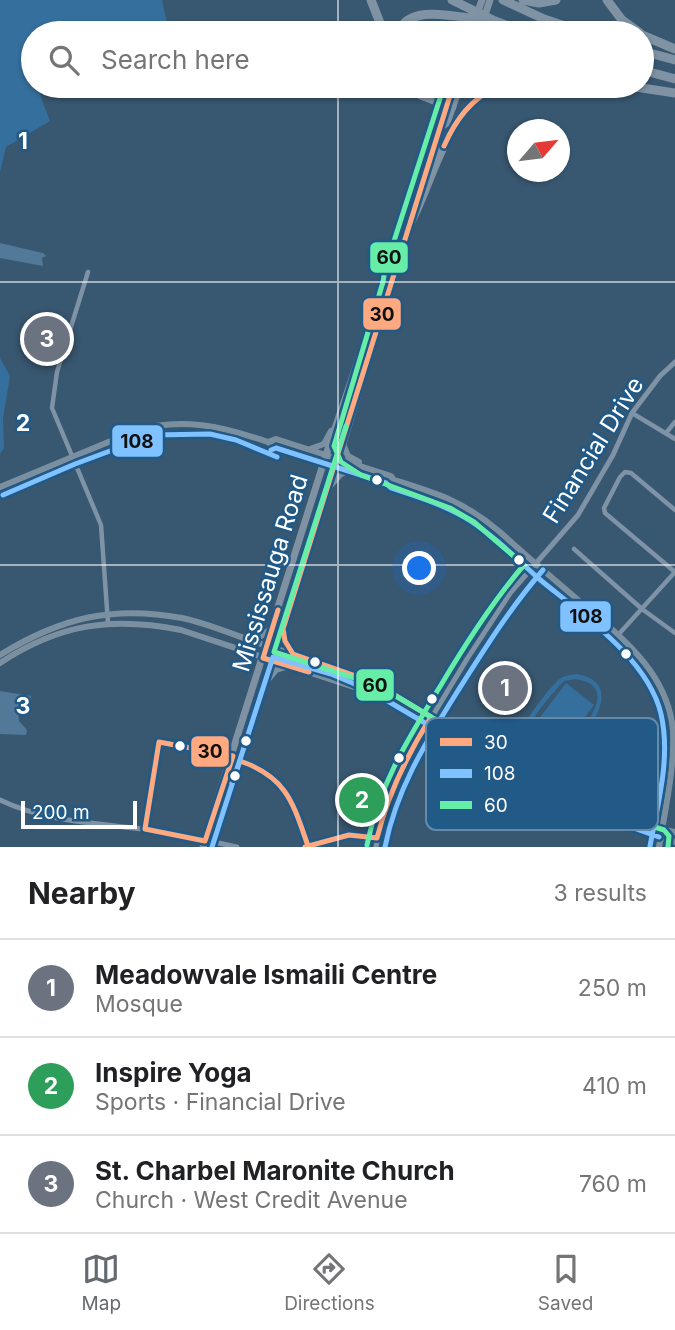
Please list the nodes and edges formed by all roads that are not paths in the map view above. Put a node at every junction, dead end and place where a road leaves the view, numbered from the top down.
1 (371, 0) edge
2 (452, 0) edge
3 (482, 0) edge
4 (490, 0) edge
5 (503, 0) edge
6 (523, 0) edge
7 (556, 0) edge
8 (607, 0) edge
9 (379, 21) edge
10 (403, 21) edge
11 (474, 21) edge
12 (483, 21) edge
13 (484, 21) edge
14 (484, 21) edge
15 (495, 21) joint
16 (550, 21) edge
17 (623, 21) edge
18 (654, 40) edge
19 (675, 49) edge
20 (654, 54) edge
21 (675, 60) edge
22 (654, 73) edge
23 (675, 79) edge
24 (654, 90) edge
25 (675, 93) edge
26 (429, 98) edge
27 (451, 98) edge
28 (453, 98) edge
29 (479, 98) edge
30 (449, 106) junction
31 (407, 229) junction
32 (88, 272) dead end
33 (393, 272) junction
34 (675, 362) edge
35 (632, 413) junction
36 (675, 422) edge
37 (336, 429) junction
38 (666, 433) junction
39 (675, 439) edge
40 (268, 442) junction
41 (343, 444) junction
42 (308, 449) junction
43 (301, 455) junction
44 (72, 456) junction
45 (326, 458) junction
46 (337, 462) junction
47 (366, 468) junction
48 (353, 470) junction
49 (319, 480) junction
50 (394, 480) junction
51 (330, 485) junction
52 (0, 487) edge
53 (675, 510) edge
54 (574, 549) dead end
55 (536, 564) junction
56 (675, 572) edge
57 (642, 609) junction
58 (107, 613) junction
59 (108, 623) junction
60 (273, 627) junction
61 (283, 629) junction
62 (675, 633) edge
63 (618, 635) junction
64 (249, 640) junction
65 (267, 646) junction
66 (278, 649) junction
67 (246, 652) junction
68 (293, 654) junction
69 (0, 655) edge
70 (263, 659) junction
71 (273, 661) junction
72 (0, 663) edge
73 (288, 667) junction
74 (266, 682) junction
75 (255, 685) junction
76 (431, 717) joint
77 (426, 725) joint
78 (674, 732) edge
79 (236, 758) junction
80 (0, 800) edge
81 (658, 828) edge
82 (145, 829) junction
83 (662, 829) junction
84 (635, 830) edge
85 (675, 832) edge
86 (211, 833) junction
87 (377, 838) junction
88 (660, 838) junction
89 (675, 842) edge
90 (202, 847) edge
91 (211, 847) edge
92 (237, 847) edge
93 (307, 847) edge
94 (376, 847) edge
95 (659, 847) edge

1 - 9 highway
2 - 15 highway
3 - 11 main road, bridge
4 - 12 main road, bridge
5 - 16 highway
6 - 7 highway
8 - 17 highway
10 - 13 highway
14 - 15 highway
18 - 19 highway
20 - 21 highway
22 - 23 highway
24 - 25 highway
26 - 30 highway
27 - 30 main road, Mississauga Road
28 - 30 main road, Mississauga Road
29 - 31 highway
30 - 31 main road, Mississauga Road
31 - 33 main road, Mississauga Road
32 - 44 street
33 - 37 main road, Mississauga Road
33 - 41 main road, Mississauga Road
34 - 35 street, Financial Drive
35 - 38 street
35 - 55 street, Financial Drive
36 - 38 street
37 - 42 main road
37 - 45 main road, Mississauga Road
38 - 39 street
40 - 42 main road
40 - 43 main road
40 - 44 main road
41 - 46 main road, Mississauga Road
41 - 47 main road
42 - 45 main road
43 - 45 main road
43 - 49 main road
44 - 52 main road
44 - 58 street
45 - 46 main road
45 - 49 main road, Mississauga Road
46 - 47 main road
46 - 48 main road
46 - 51 main road, Mississauga Road
47 - 50 main road
48 - 50 main road
48 - 51 main road
49 - 60 main road, Mississauga Road
50 - 55 main road
51 - 61 main road, Mississauga Road
53 - 56 street
54 - 57 street
55 - 63 main road
55 - 76 street, Financial Drive
56 - 57 street
57 - 62 street
57 - 63 street
58 - 59 street
58 - 64 main road
58 - 69 main road
59 - 67 main road
59 - 72 main road
60 - 64 main road
60 - 65 main road, Mississauga Road
61 - 66 main road, Mississauga Road
61 - 68 main road
63 - 78 main road
64 - 65 main road
65 - 66 main road
65 - 70 main road, Mississauga Road
66 - 68 main road
66 - 71 main road, Mississauga Road
67 - 70 main road
67 - 75 main road
68 - 76 main road
70 - 71 main road
70 - 75 main road, Mississauga Road
71 - 73 main road
71 - 74 main road, Mississauga Road
73 - 74 main road
73 - 77 main road
74 - 79 main road, Mississauga Road
75 - 79 main road, Mississauga Road
77 - 87 street, Financial Drive
78 - 83 main road
79 - 82 street
79 - 86 main road, Mississauga Road
79 - 93 street
80 - 82 street
81 - 83 main road
82 - 92 street
83 - 85 main road
83 - 88 main road
84 - 88 main road
86 - 90 main road, Mississauga Road, bridge
86 - 91 main road, Mississauga Road, bridge
87 - 93 street
87 - 94 street, Financial Drive
88 - 89 main road
88 - 95 main road

